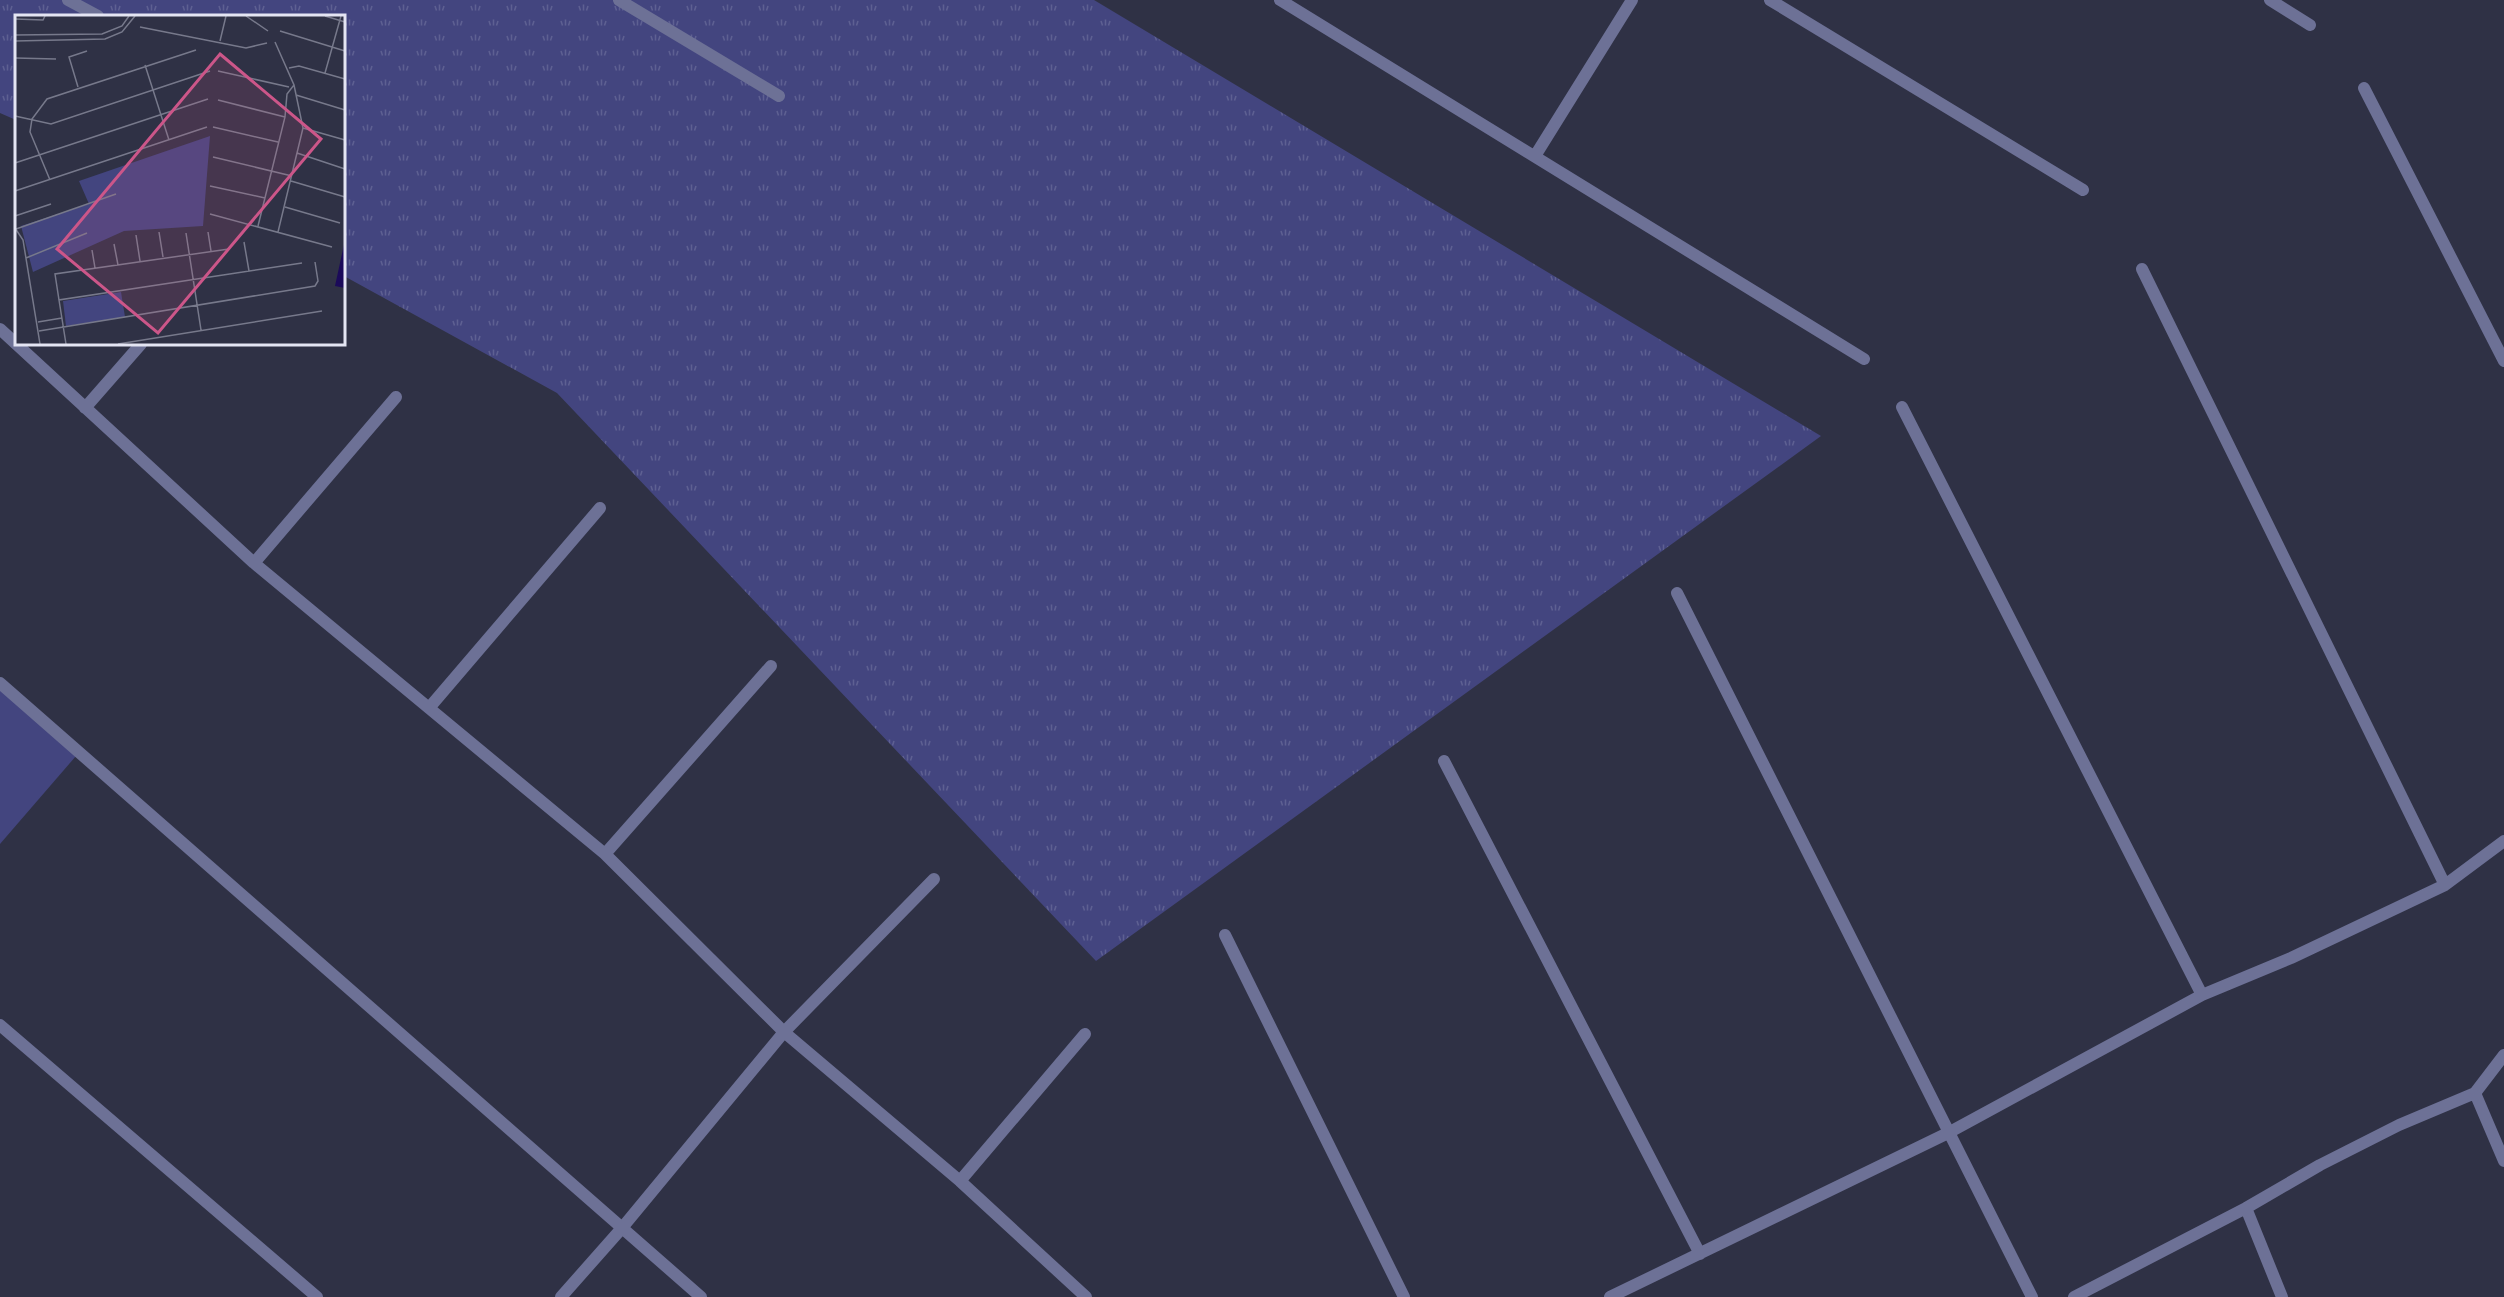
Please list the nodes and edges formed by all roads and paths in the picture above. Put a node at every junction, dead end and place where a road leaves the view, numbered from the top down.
1 (68, 0) edge
2 (619, 0) edge
3 (1280, 0) edge
4 (1632, 0) edge
5 (1770, 0) edge
6 (2270, 0) edge
7 (96, 15) edge
8 (2310, 25) dead end
9 (2364, 88) dead end
10 (779, 96) dead end
11 (1535, 156) junction
12 (2083, 190) dead end
13 (2142, 269) dead end
14 (0, 329) edge
15 (15, 343) edge
16 (17, 345) edge
17 (140, 345) edge
18 (1864, 359) dead end
19 (2504, 361) edge
20 (396, 397) dead end
21 (1902, 407) dead end
22 (85, 408) junction
23 (600, 508) dead end
24 (254, 563) junction
25 (1677, 593) dead end
26 (771, 666) dead end
27 (0, 683) edge
28 (429, 708) junction
29 (1444, 760) dead end
30 (2504, 841) edge
31 (605, 854) junction
32 (933, 879) dead end
33 (2445, 885) junction
34 (1225, 935) dead end
35 (2202, 995) junction
36 (0, 1025) edge
37 (784, 1032) junction
38 (1085, 1034) dead end
39 (2504, 1055) edge
40 (2475, 1093) junction
41 (1948, 1133) junction
42 (2504, 1161) edge
43 (960, 1181) junction
44 (2246, 1208) junction
45 (622, 1227) junction
46 (1700, 1254) junction
47 (316, 1297) edge
48 (561, 1297) edge
49 (701, 1297) edge
50 (1086, 1297) edge
51 (1404, 1297) edge
52 (1610, 1297) edge
53 (2032, 1297) edge
54 (2074, 1297) edge
55 (2282, 1297) edge

1 - 7 street
2 - 10 street
3 - 11 street
4 - 11 street
5 - 12 street
6 - 8 street
9 - 19 street
11 - 18 street
13 - 33 street
14 - 15 street
16 - 22 street
17 - 22 street
20 - 24 street
21 - 35 street
22 - 24 street
23 - 28 street
24 - 28 street
25 - 41 street
26 - 31 street
27 - 45 street
28 - 31 street
29 - 46 street
30 - 33 street
31 - 37 street
32 - 37 street
33 - 35 street
34 - 51 street
35 - 41 street
36 - 47 street
37 - 43 street
37 - 45 street
38 - 43 street
39 - 40 street
40 - 42 street
40 - 44 street
41 - 46 street
41 - 53 street
43 - 50 street
44 - 54 street
44 - 55 street
45 - 48 street
45 - 49 street
46 - 52 street

